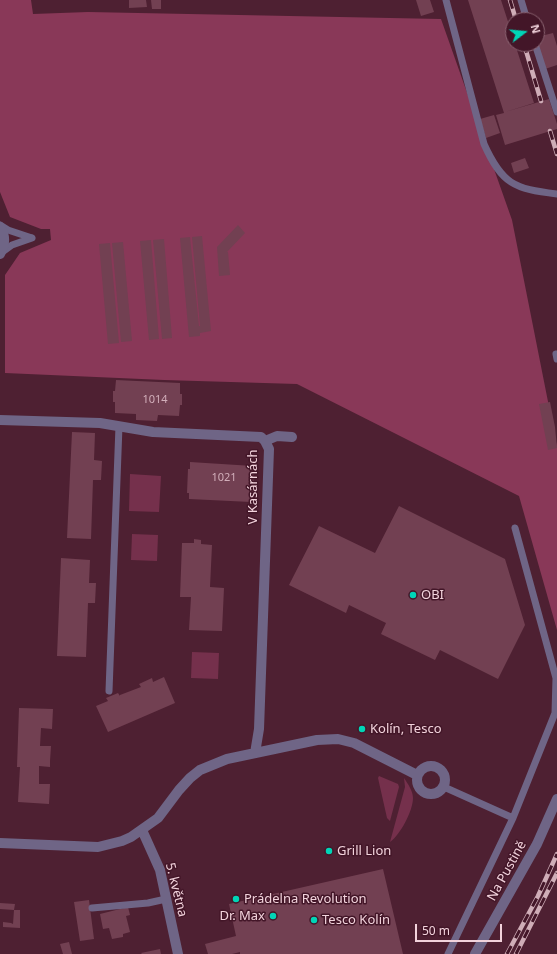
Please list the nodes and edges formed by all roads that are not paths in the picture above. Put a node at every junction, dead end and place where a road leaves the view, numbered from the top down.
1 (446, 0) edge
2 (521, 0) edge
3 (525, 12) edge
4 (538, 52) edge
5 (557, 112) edge
6 (557, 194) edge
7 (0, 226) edge
8 (0, 255) edge
9 (0, 420) edge
10 (119, 426) junction
11 (292, 437) dead end
12 (266, 441) junction
13 (515, 528) dead end
14 (109, 691) dead end
15 (255, 753) junction
16 (418, 775) junction
17 (444, 787) junction
18 (557, 799) edge
19 (513, 818) junction
20 (142, 830) junction
21 (0, 836) edge
22 (0, 843) edge
23 (31, 844) junction
24 (166, 900) junction
25 (92, 908) dead end
26 (178, 954) edge
27 (448, 954) edge
28 (475, 954) edge

1 - 6 lane
2 - 3 lane
4 - 5 lane
7 - 8 street
7 - 8 lane
9 - 10 street, V Kasárnách
10 - 12 street, V Kasárnách
10 - 14 lane
11 - 12 street
12 - 15 street, V Kasárnách
13 - 19 lane
15 - 16 street
15 - 20 street
16 - 17 street
16 - 17 street
17 - 19 lane
18 - 28 street, Na Pustině
19 - 27 lane
20 - 23 street
20 - 24 street, 5. května
21 - 23 street
22 - 23 street
24 - 25 lane
24 - 26 street, 5. května

